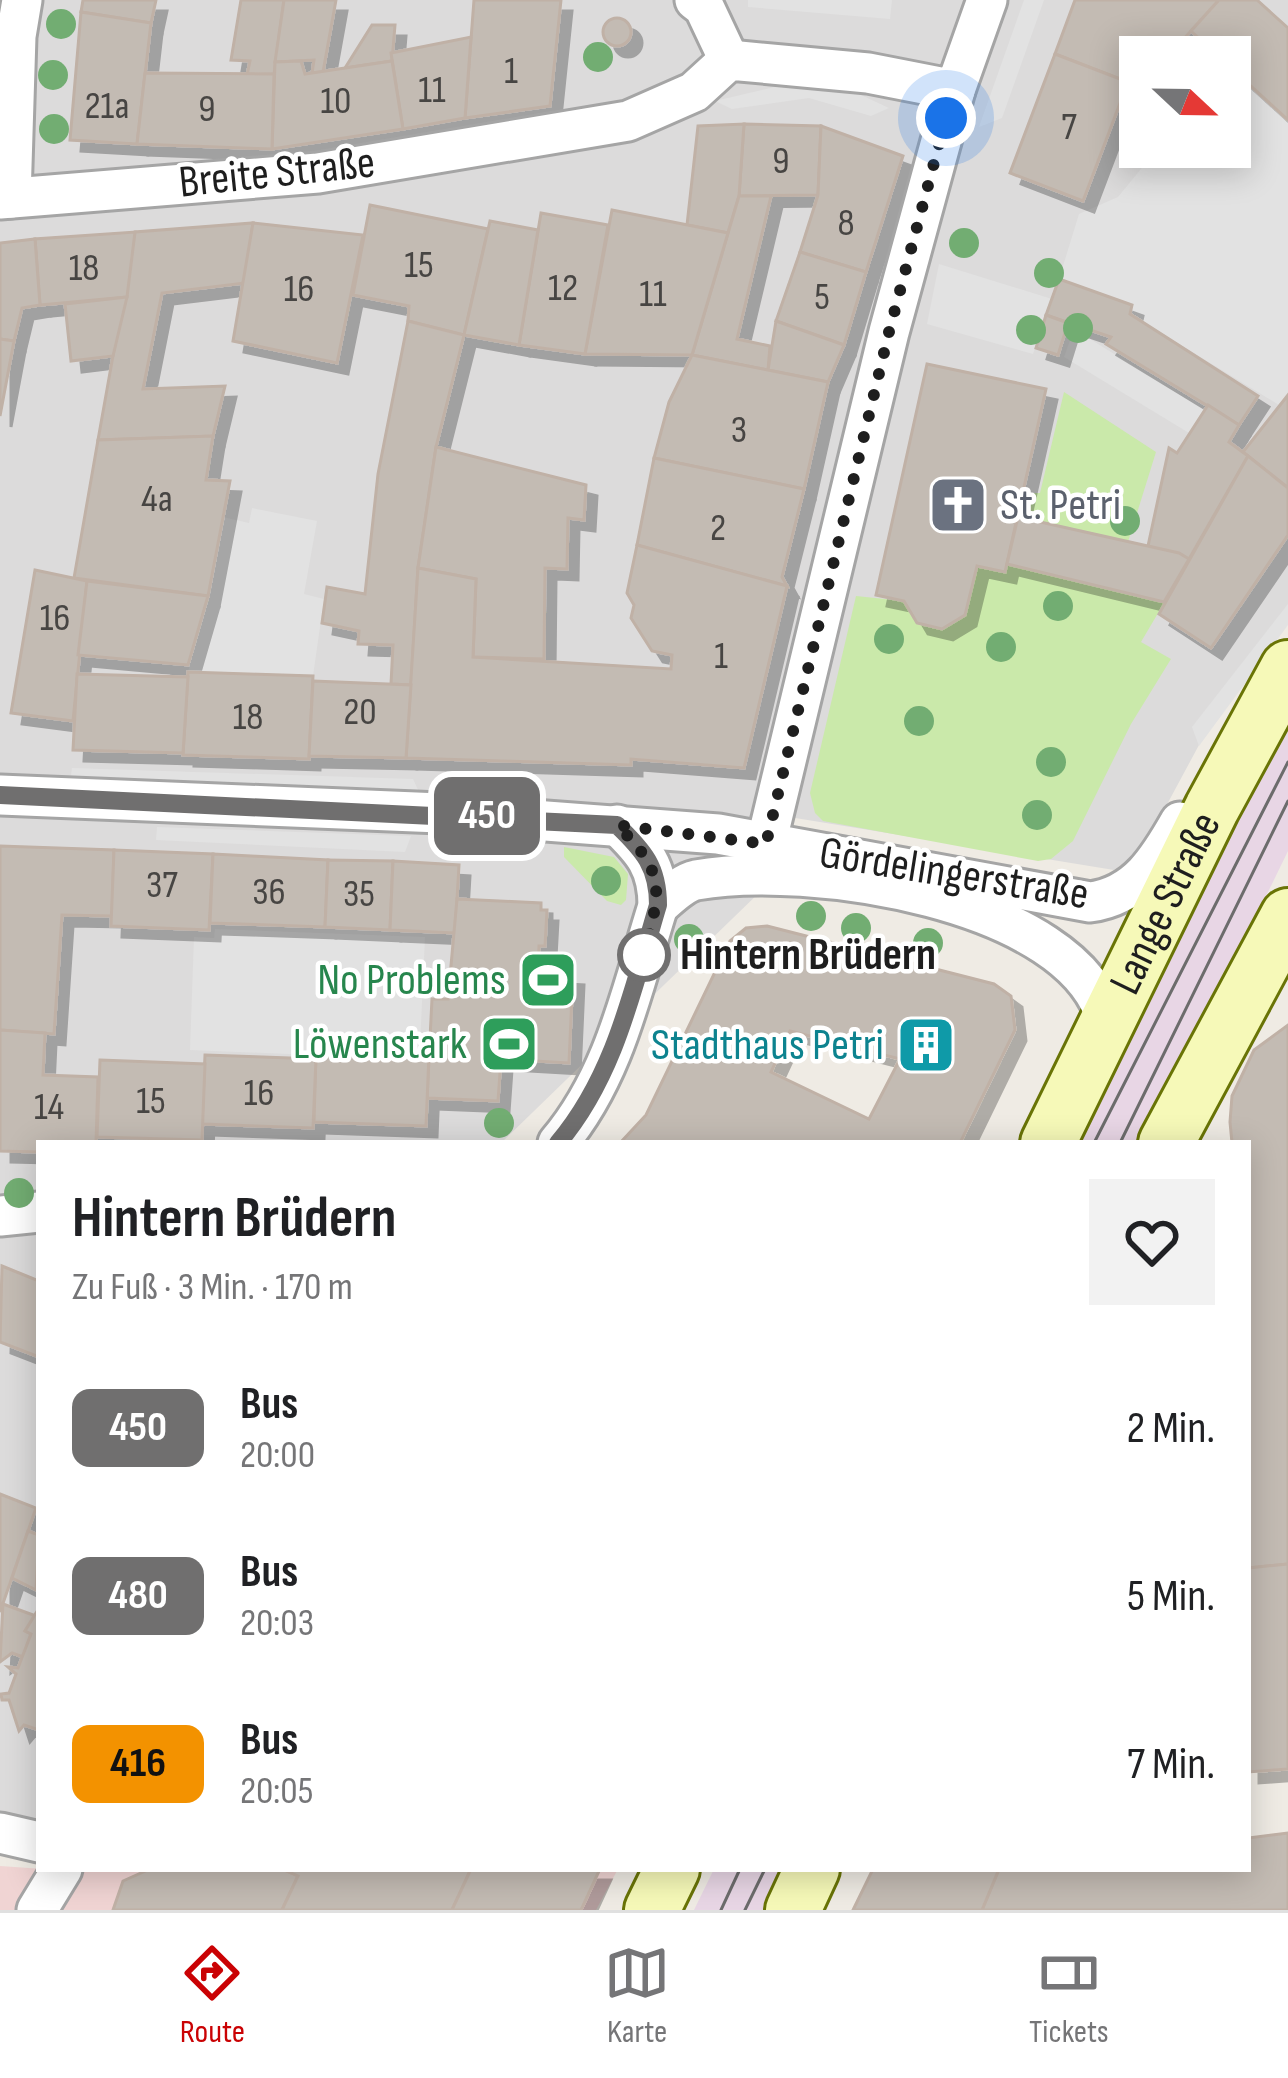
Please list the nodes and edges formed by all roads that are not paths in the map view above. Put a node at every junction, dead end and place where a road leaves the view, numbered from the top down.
1 (22, 0) edge
2 (695, 0) edge
3 (987, 0) edge
4 (729, 60) junction
5 (955, 90) junction
6 (6, 199) edge
7 (1288, 667) edge
8 (0, 795) edge
9 (617, 825) junction
10 (763, 861) junction
11 (658, 905) junction
12 (1288, 916) edge
13 (1107, 1022) junction
14 (561, 1140) edge
15 (1049, 1140) edge
16 (1168, 1140) edge
17 (36, 1212) edge
18 (0, 1216) edge
19 (0, 1833) edge
20 (36, 1841) edge
21 (64, 1872) edge
22 (66, 1872) edge
23 (671, 1872) edge
24 (811, 1872) edge
25 (37, 1910) edge
26 (71, 1910) edge
27 (652, 1910) edge
28 (793, 1910) edge

1 - 6 street
2 - 4 street
3 - 5 street
4 - 5 street
4 - 6 street, Breite Straße
5 - 10 street
7 - 10 street, Gördelingerstraße
7 - 13 main road, Lange Straße
8 - 9 street, Gördelingerstraße
9 - 10 street, Gördelingerstraße
9 - 11 street
10 - 11 street
10 - 13 street, Gördelingerstraße
11 - 14 street
12 - 16 main road
13 - 15 main road, Lange Straße
17 - 18 street
19 - 20 street
21 - 25 street
22 - 26 street
23 - 27 main road
24 - 28 main road

